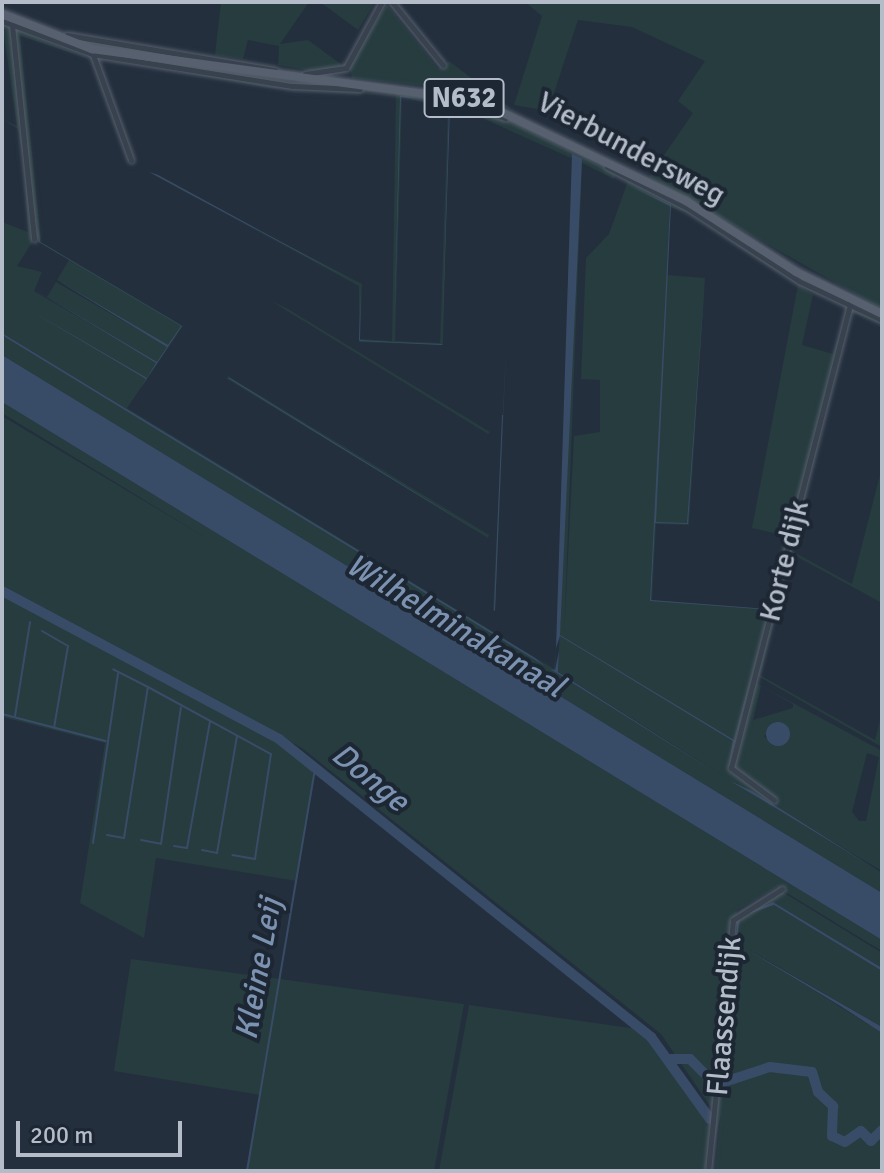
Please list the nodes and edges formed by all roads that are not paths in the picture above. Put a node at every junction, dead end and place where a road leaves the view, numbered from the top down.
1 (382, 2) edge
2 (392, 2) edge
3 (7, 20) edge
4 (67, 35) dead end
5 (92, 48) junction
6 (443, 65) dead end
7 (131, 160) dead end
8 (34, 239) dead end
9 (851, 303) junction
10 (882, 314) edge
11 (882, 320) edge
12 (774, 800) dead end
13 (782, 889) dead end
14 (708, 1171) edge

1 - 5 street, Vierbundersweg
2 - 6 street
3 - 5 main road, Vierbundersweg / N632
3 - 8 street, Vierbundersweg
4 - 5 street, Vierbundersweg
5 - 7 street
5 - 9 main road, Vierbundersweg / N632
9 - 10 main road, Vierbundersweg / N632
9 - 11 street, Vierbundersweg
9 - 12 street, Korte dijk
13 - 14 street, Flaassendijk

